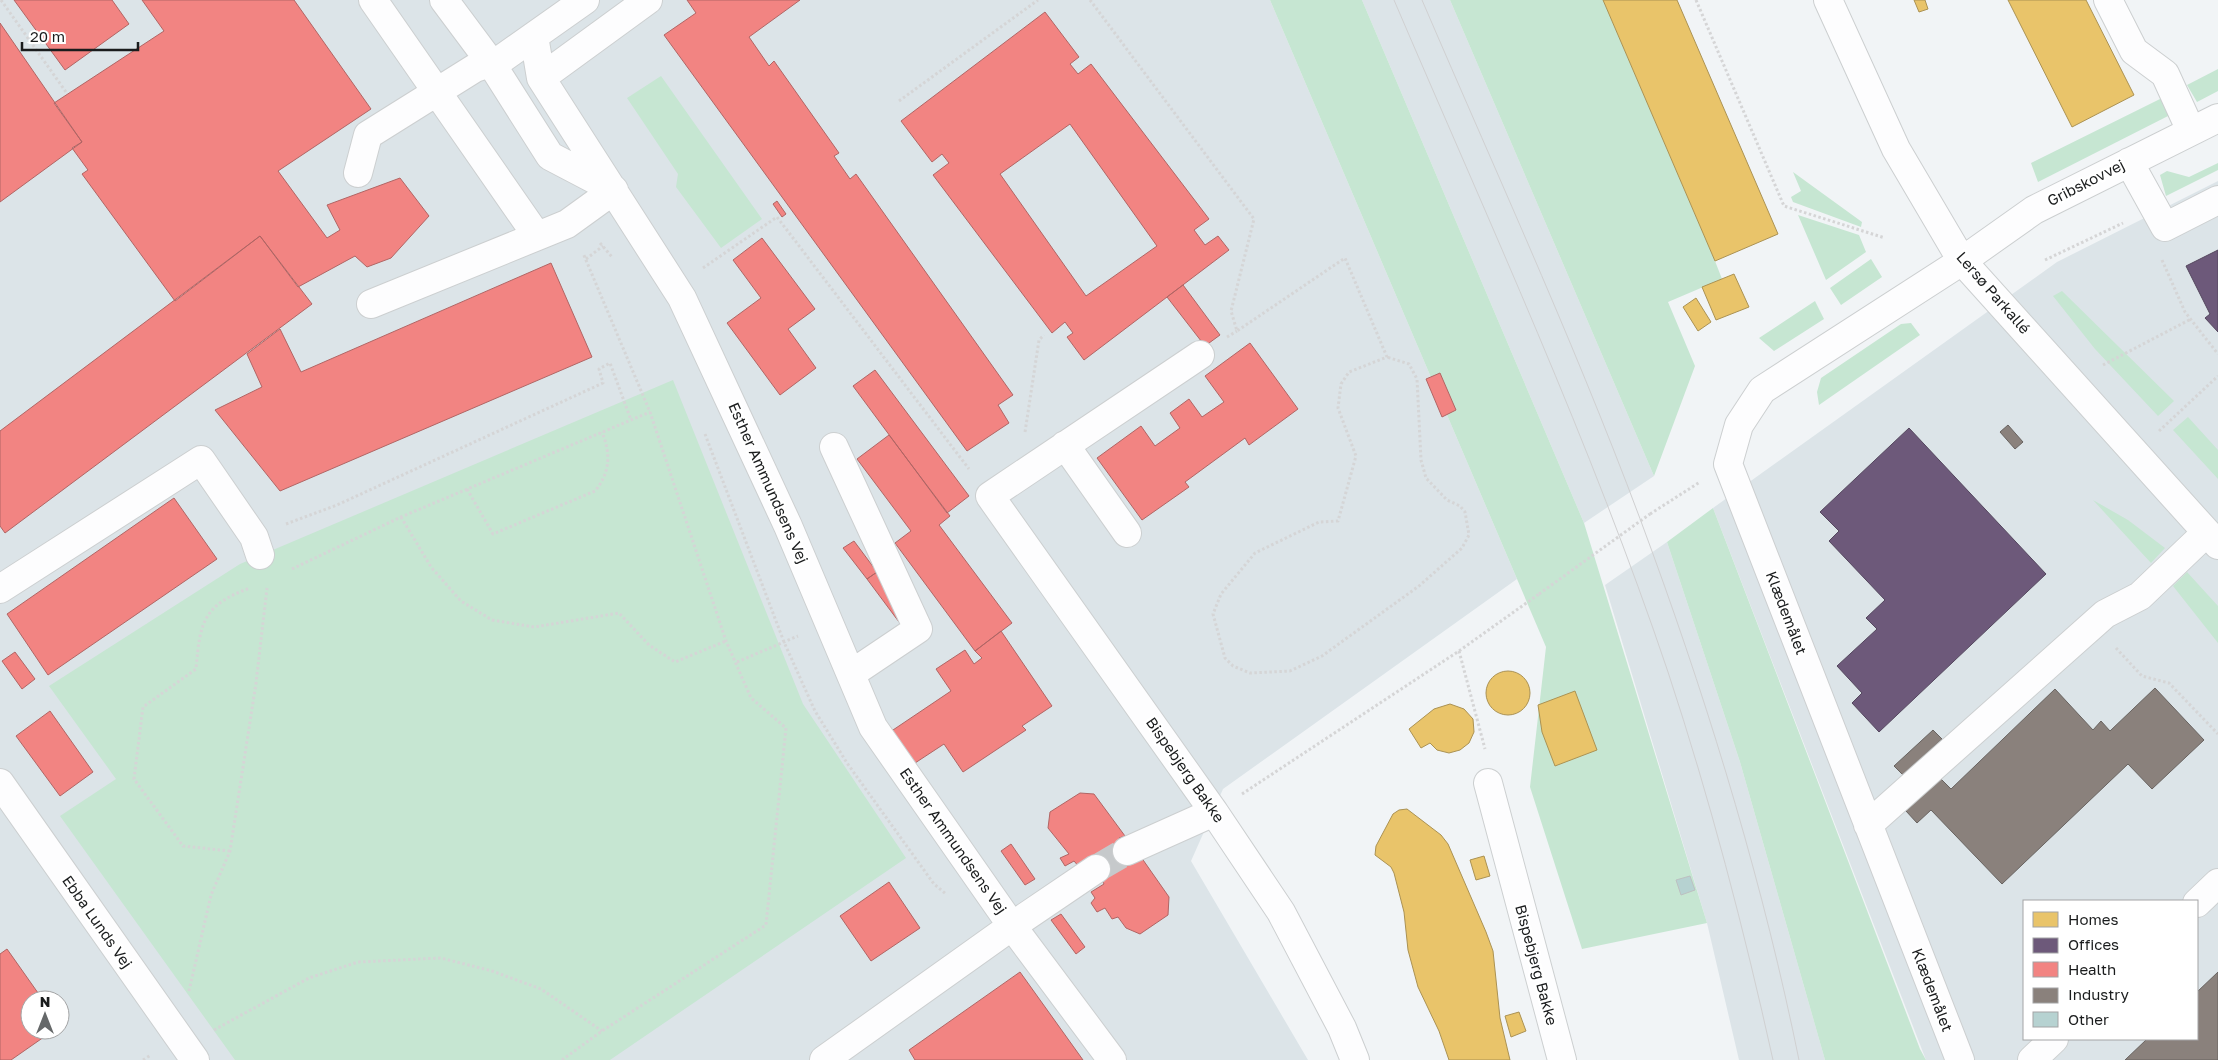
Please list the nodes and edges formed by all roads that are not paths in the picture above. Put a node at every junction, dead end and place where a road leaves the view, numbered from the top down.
1 (373, 0) edge
2 (444, 0) edge
3 (585, 0) edge
4 (648, 0) edge
5 (1828, 0) edge
6 (2108, 0) edge
7 (534, 36) junction
8 (491, 63) junction
9 (541, 78) junction
10 (438, 92) junction
11 (2218, 118) edge
12 (2191, 131) junction
13 (2130, 162) junction
14 (358, 173) dead end
15 (614, 190) junction
16 (2218, 200) edge
17 (537, 236) junction
18 (1962, 261) junction
19 (371, 304) dead end
20 (1200, 355) dead end
21 (1065, 445) junction
22 (834, 447) dead end
23 (1127, 533) dead end
24 (2212, 539) edge
25 (257, 546) road end
26 (0, 589) edge
27 (851, 674) junction
28 (1488, 783) road end
29 (0, 784) edge
30 (1214, 812) junction
31 (1868, 825) junction
32 (1128, 851) tunnel mouth
33 (1096, 869) tunnel mouth
34 (2218, 883) edge
35 (2198, 902) edge
36 (1012, 926) junction
37 (2053, 1040) edge
38 (195, 1060) edge
39 (824, 1060) edge
40 (1112, 1060) edge
41 (1355, 1060) edge
42 (1562, 1060) edge
43 (1960, 1060) edge
44 (2032, 1060) edge

1 - 10 street
2 - 8 street
3 - 7 street
4 - 9 street
5 - 18 street, Lersø Parkallé
6 - 12 street
7 - 8 street
7 - 9 street, Esther Ammundsens Vej
8 - 10 street
8 - 15 street
9 - 15 street, Esther Ammundsens Vej
10 - 14 street
10 - 17 street
11 - 12 street, Gribskovvej
12 - 13 street, Gribskovvej
13 - 16 street
13 - 18 street, Gribskovvej
15 - 17 street
15 - 27 street, Esther Ammundsens Vej
17 - 19 street
18 - 24 street, Lersø Parkallé
18 - 31 street, Klædemålet
20 - 21 street
21 - 23 street
21 - 30 street, Bispebjerg Bakke
22 - 27 street
24 - 31 street
25 - 26 street
27 - 36 street, Esther Ammundsens Vej
28 - 42 street, Bispebjerg Bakke
29 - 38 street, Ebba Lunds Vej
30 - 32 street
30 - 41 street, Bispebjerg Bakke
31 - 43 street, Klædemålet
33 - 36 street
34 - 35 street
36 - 39 street, Esther Ammundsens Vej
36 - 40 street, Esther Ammundsens Vej
37 - 44 street

